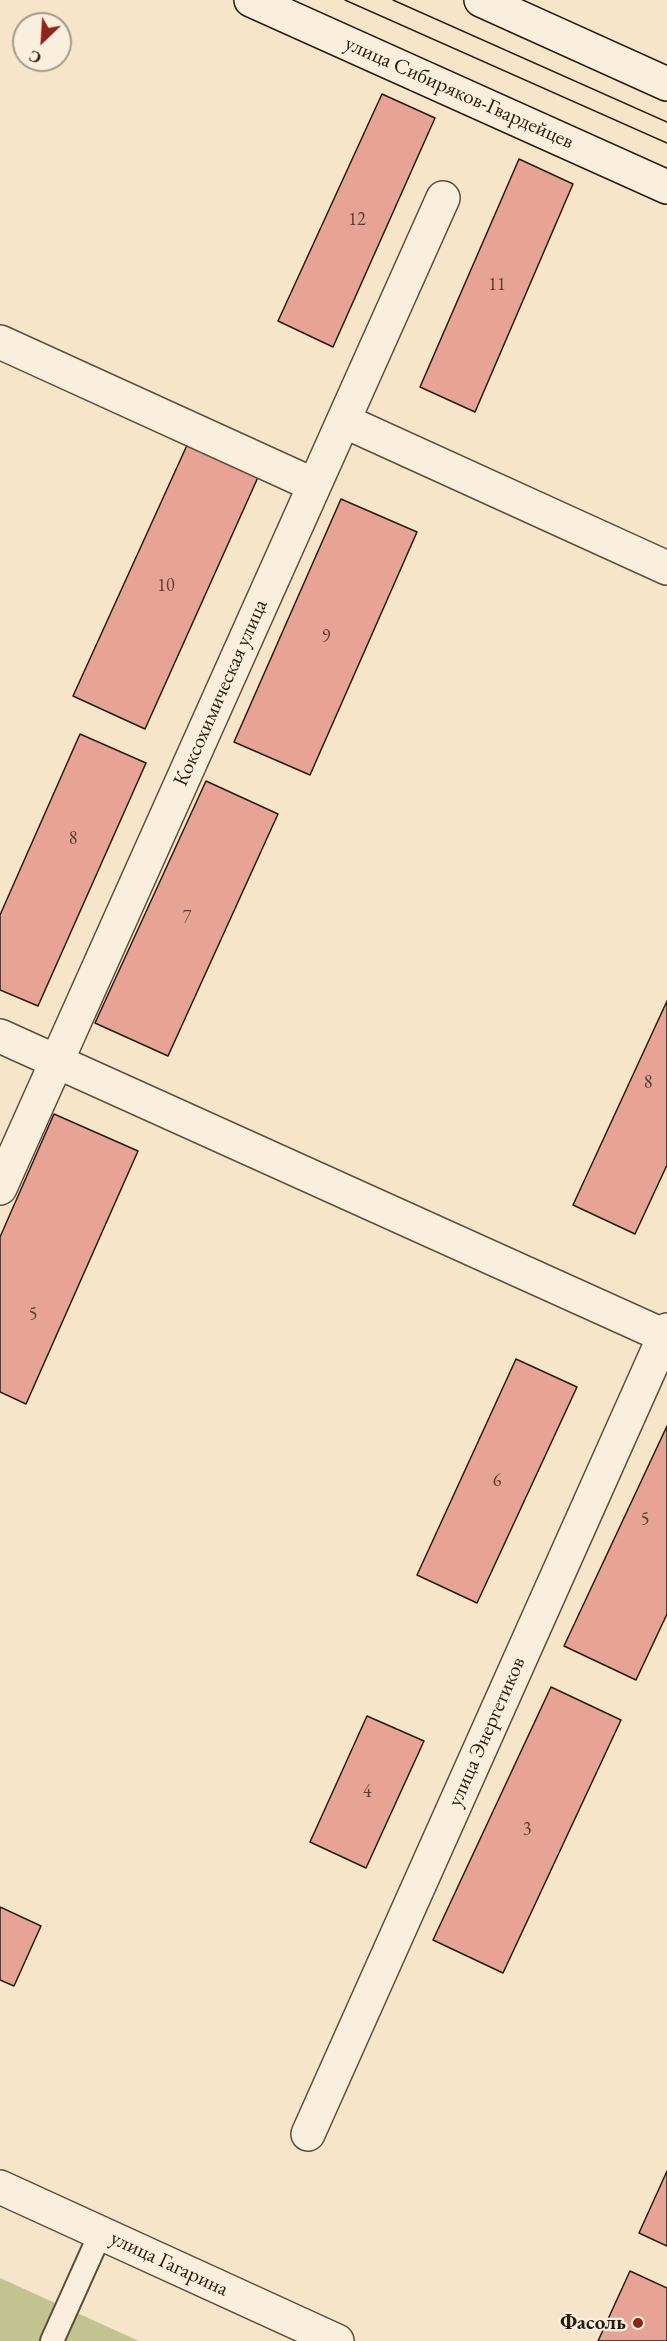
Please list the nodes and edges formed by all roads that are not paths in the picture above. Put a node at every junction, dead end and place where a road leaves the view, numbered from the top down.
1 (251, 0) edge
2 (482, 0) edge
3 (667, 84) edge
4 (667, 187) edge
5 (443, 198) dead end
6 (0, 342) edge
7 (344, 421) junction
8 (314, 485) junction
9 (667, 568) edge
10 (0, 1036) edge
11 (56, 1061) junction
12 (0, 1188) edge
13 (666, 1334) edge
14 (308, 2134) dead end
15 (0, 2187) edge
16 (100, 2232) junction
17 (52, 2341) edge
18 (337, 2341) edge

1 - 4 street, улица Сибиряков-Гвардейцев
2 - 3 street
5 - 7 street, Коксохимическая улица
6 - 8 street
7 - 8 street, Коксохимическая улица
7 - 9 street
8 - 11 street, Коксохимическая улица
10 - 11 street
11 - 12 street, Коксохимическая улица
11 - 13 street
13 - 14 street, улица Энергетиков
15 - 16 street, улица Гагарина
16 - 17 lane
16 - 18 street, улица Гагарина

